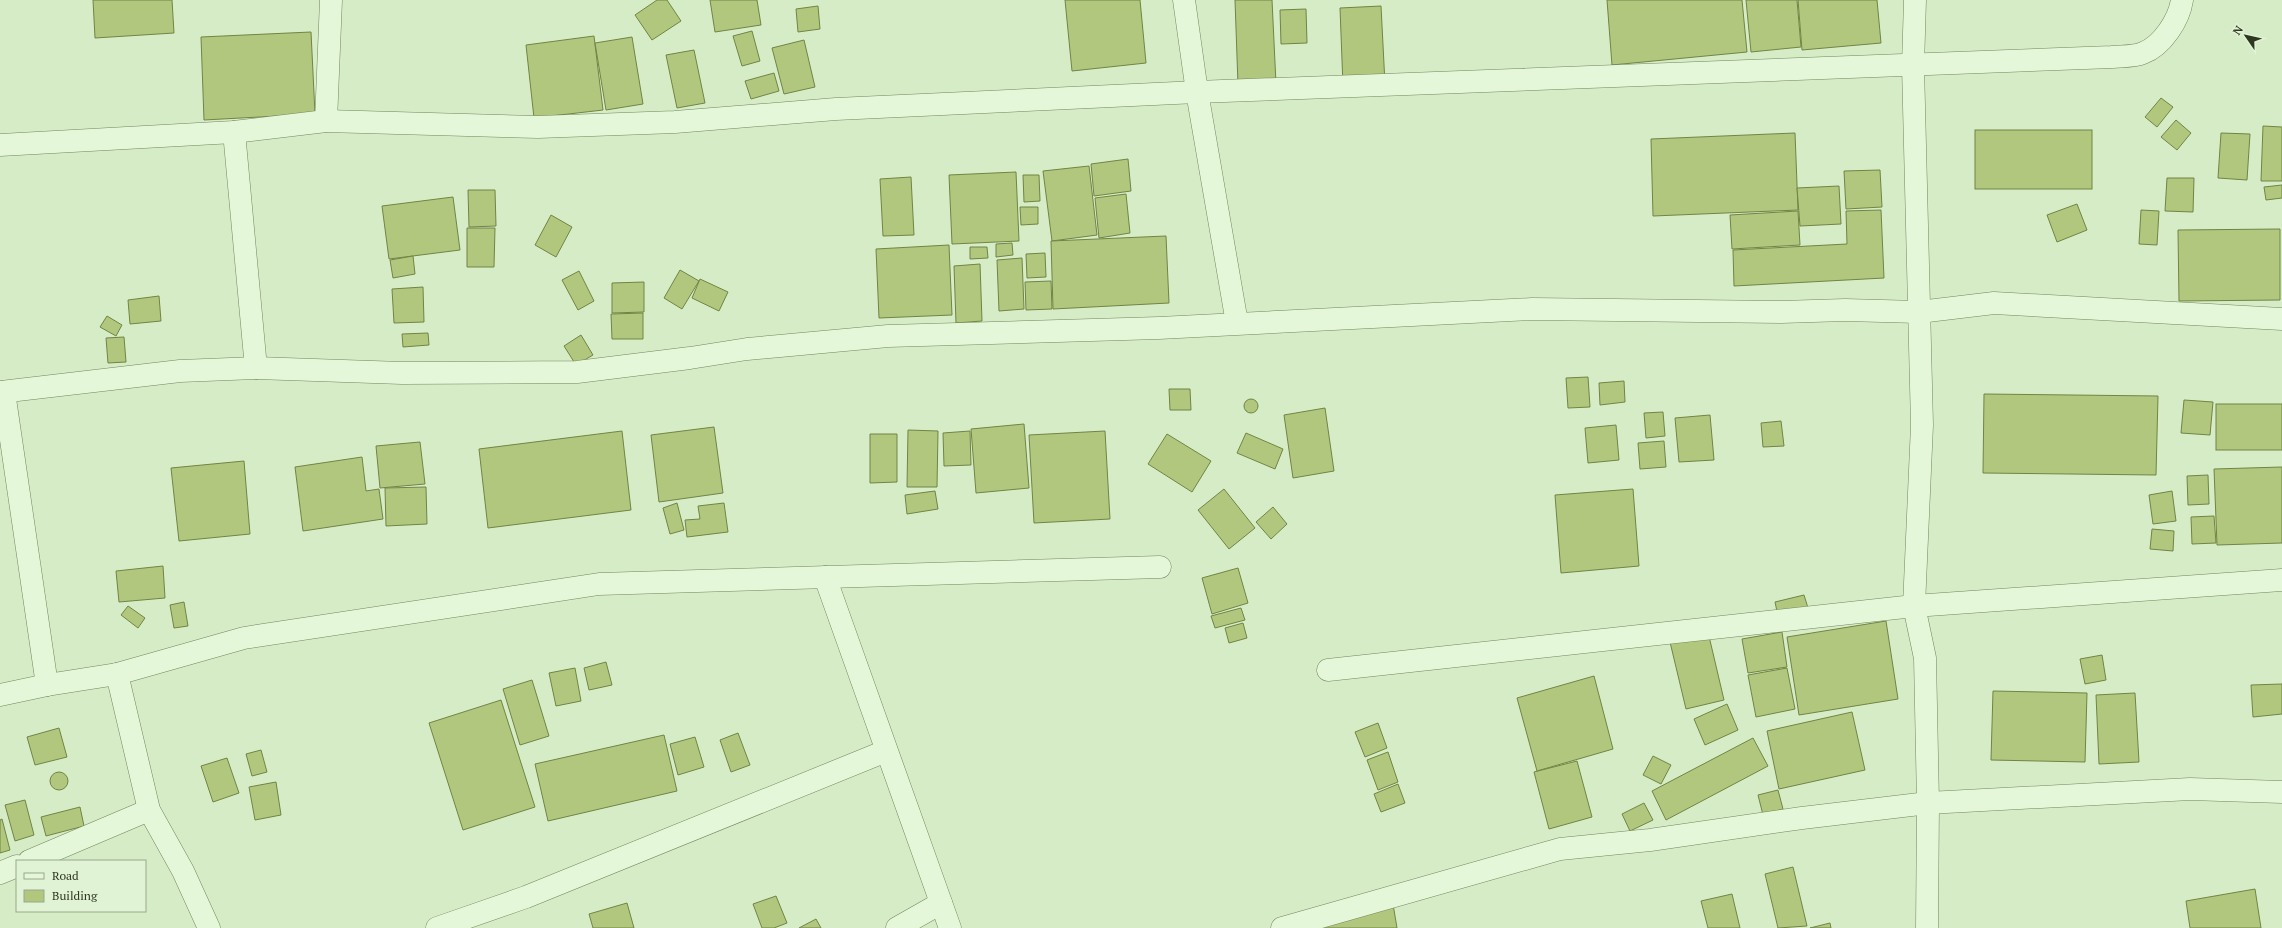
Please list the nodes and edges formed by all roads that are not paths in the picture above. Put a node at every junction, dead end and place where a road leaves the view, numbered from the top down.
1 (331, 0) edge
2 (1184, 0) edge
3 (1915, 0) edge
4 (2182, 0) edge
5 (1913, 66) junction
6 (1197, 92) junction
7 (326, 121) junction
8 (234, 132) junction
9 (0, 145) edge
10 (1919, 312) junction
11 (2282, 319) edge
12 (1237, 323) junction
13 (256, 368) junction
14 (2, 392) edge
15 (1160, 567) dead end
16 (825, 577) junction
17 (2282, 580) edge
18 (1914, 606) junction
19 (1328, 670) dead end
20 (117, 674) junction
21 (46, 685) junction
22 (0, 695) edge
23 (886, 751) junction
24 (2282, 792) edge
25 (1928, 804) junction
26 (149, 810) junction
27 (31, 860) edge
28 (16, 866) edge
29 (0, 873) edge
30 (941, 903) junction
31 (209, 928) edge
32 (437, 928) edge
33 (897, 928) edge
34 (950, 928) edge
35 (1282, 928) edge
36 (1927, 928) edge

1 - 7 street
2 - 6 street
3 - 5 street
4 - 5 street
5 - 6 street
5 - 10 street
6 - 7 street
6 - 12 street
7 - 8 street
8 - 9 street
8 - 13 street
10 - 11 street
10 - 12 street
10 - 18 street
12 - 13 street
13 - 14 street
14 - 21 street
15 - 16 street
16 - 20 street
16 - 23 street
17 - 18 street
18 - 19 street
18 - 25 street
20 - 21 street
20 - 26 street
21 - 22 street
23 - 30 street
23 - 32 street
24 - 25 street
25 - 35 street
25 - 36 street
26 - 27 street
26 - 31 street
28 - 29 street
30 - 33 street
30 - 34 street

